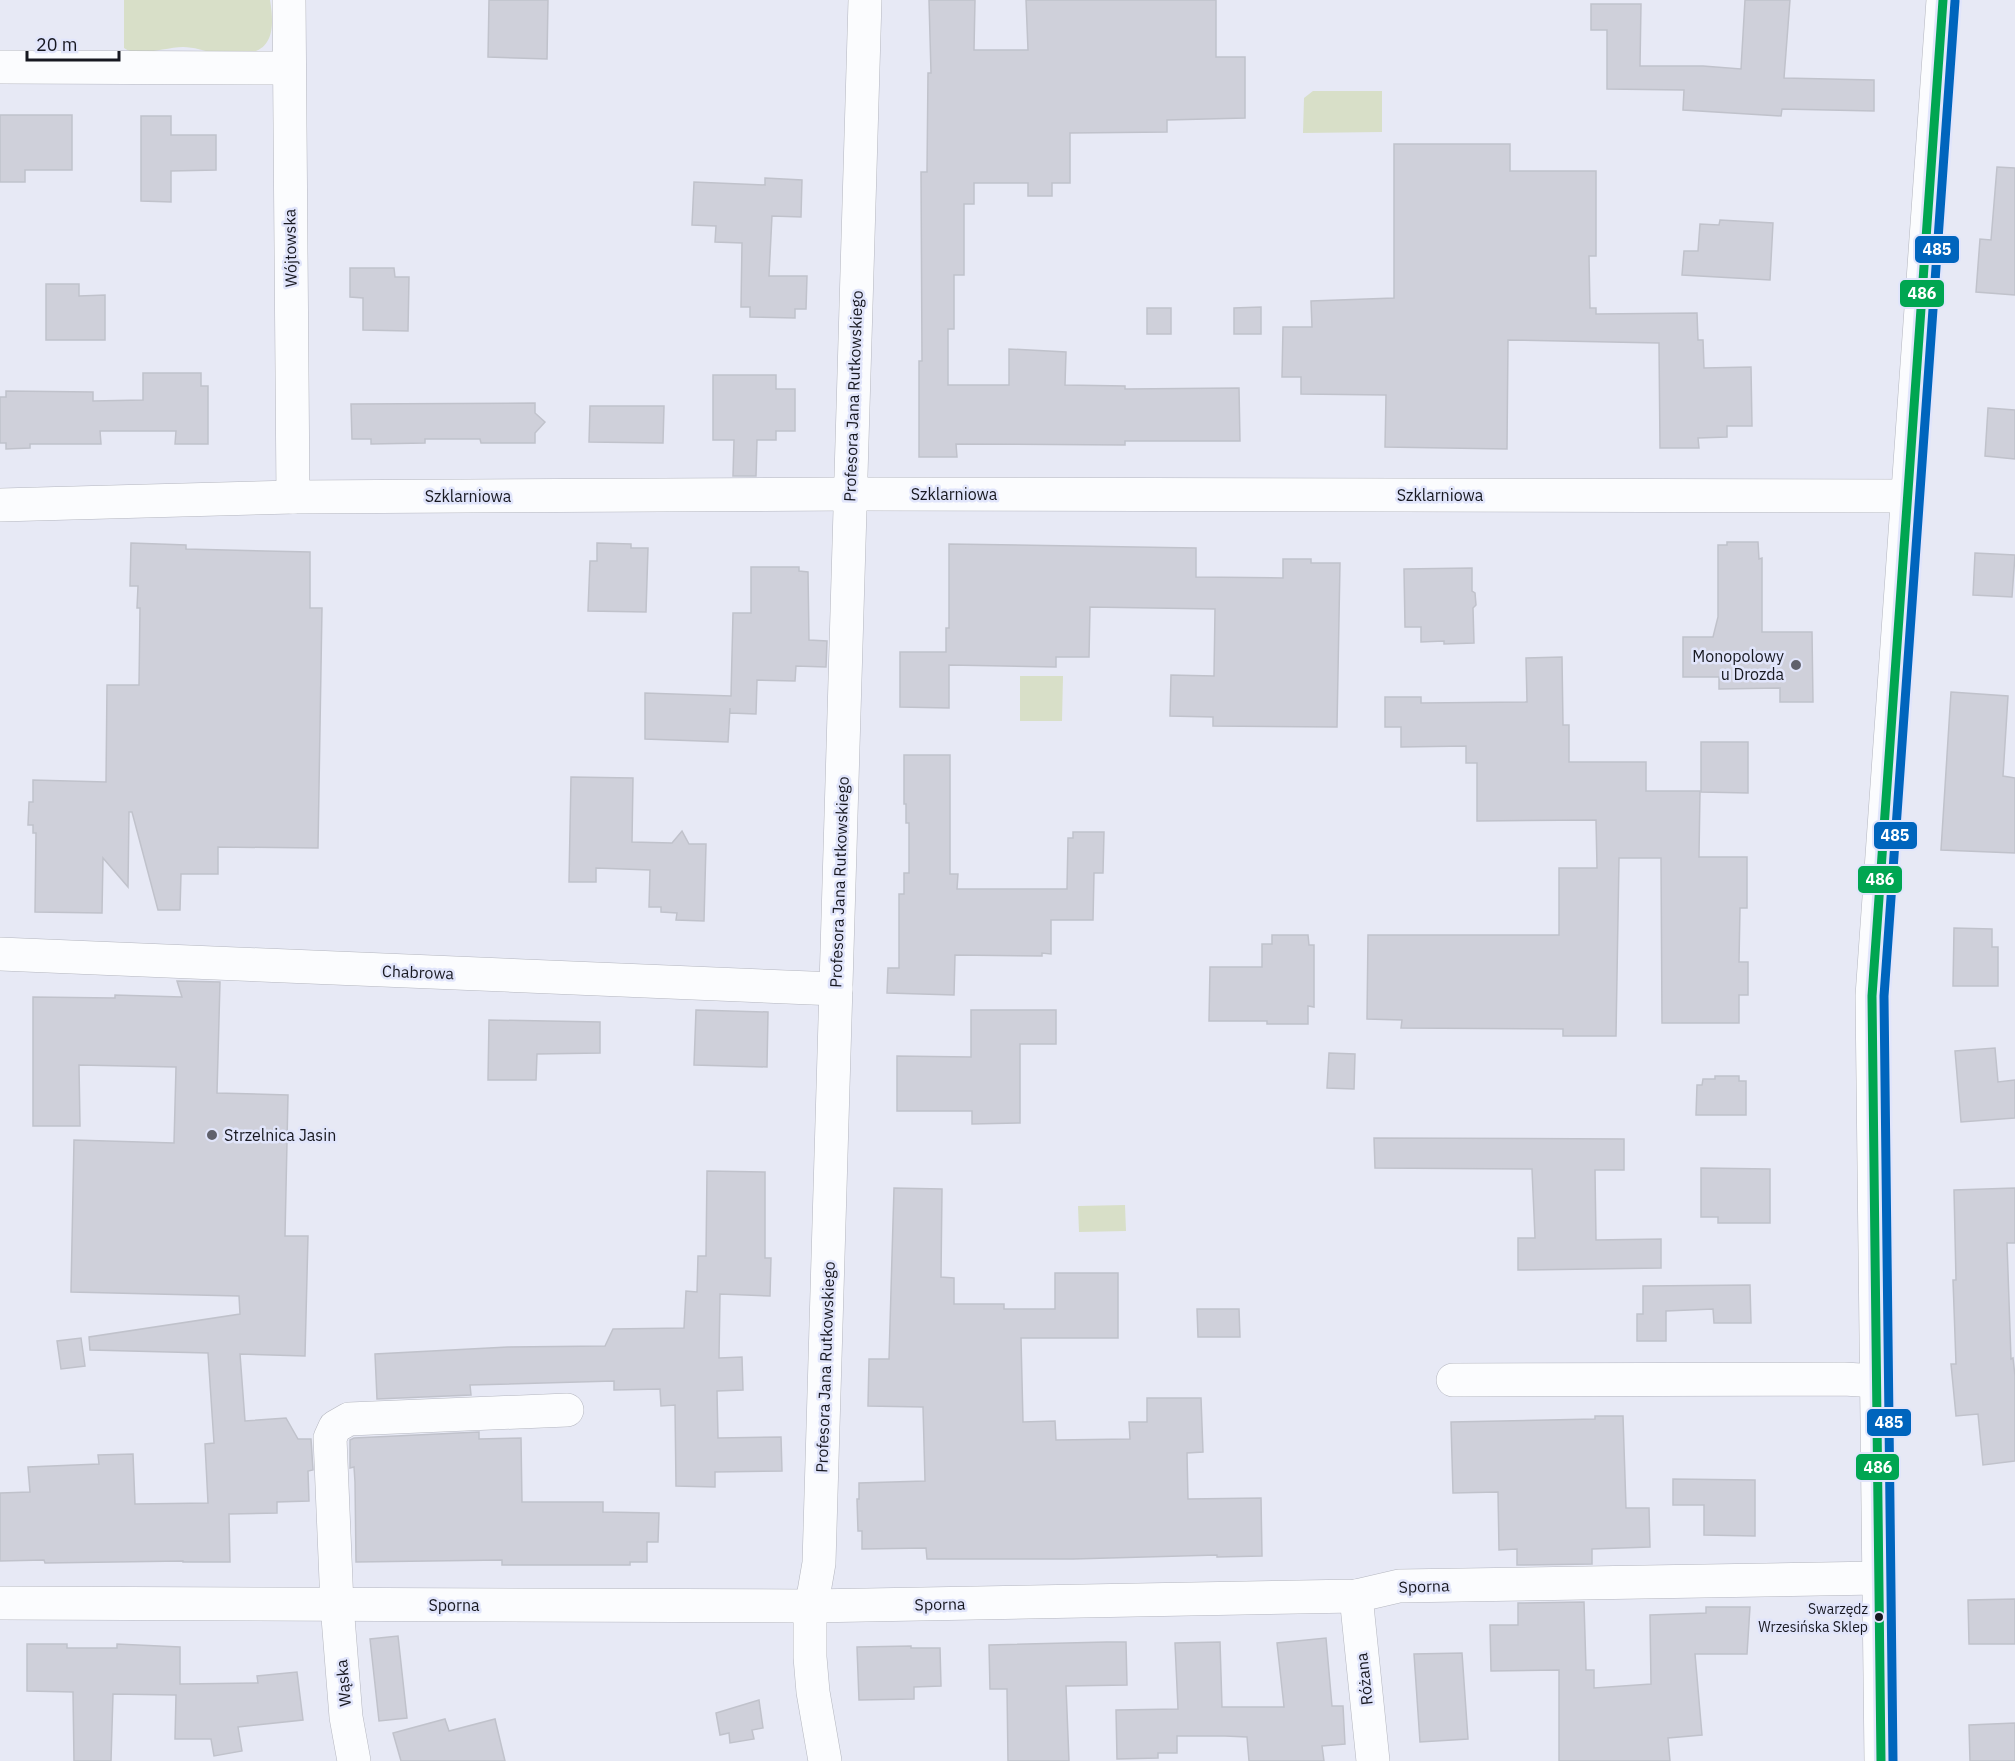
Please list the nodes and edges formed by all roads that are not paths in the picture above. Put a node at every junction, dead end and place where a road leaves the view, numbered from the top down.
1 (289, 0) edge
2 (865, 0) edge
3 (1943, 0) edge
4 (0, 67) edge
5 (288, 69) junction
6 (850, 494) junction
7 (1908, 496) junction
8 (293, 497) junction
9 (0, 506) edge
10 (0, 954) edge
11 (836, 989) junction
12 (1453, 1380) dead end
13 (1876, 1381) junction
14 (567, 1410) dead end
15 (1878, 1578) junction
16 (1356, 1596) junction
17 (0, 1604) edge
18 (337, 1605) junction
19 (811, 1606) junction
20 (354, 1761) edge
21 (825, 1761) edge
22 (1373, 1761) edge
23 (1881, 1761) edge

1 - 5 street, Wójtowska
2 - 6 street, Profesora Jana Rutkowskiego
3 - 7 street
4 - 5 street
5 - 8 street, Wójtowska
6 - 7 street, Szklarniowa
6 - 8 street, Szklarniowa
6 - 11 street, Profesora Jana Rutkowskiego
7 - 13 street
8 - 9 street, Szklarniowa
10 - 11 street, Chabrowa
11 - 19 street, Profesora Jana Rutkowskiego
12 - 13 street
13 - 15 street
14 - 18 street, Wąska
15 - 16 street, Sporna
15 - 23 street
16 - 19 street, Sporna
16 - 22 street, Różana
17 - 18 street, Sporna
18 - 19 street, Sporna
18 - 20 street, Wąska
19 - 21 street, Profesora Jana Rutkowskiego

